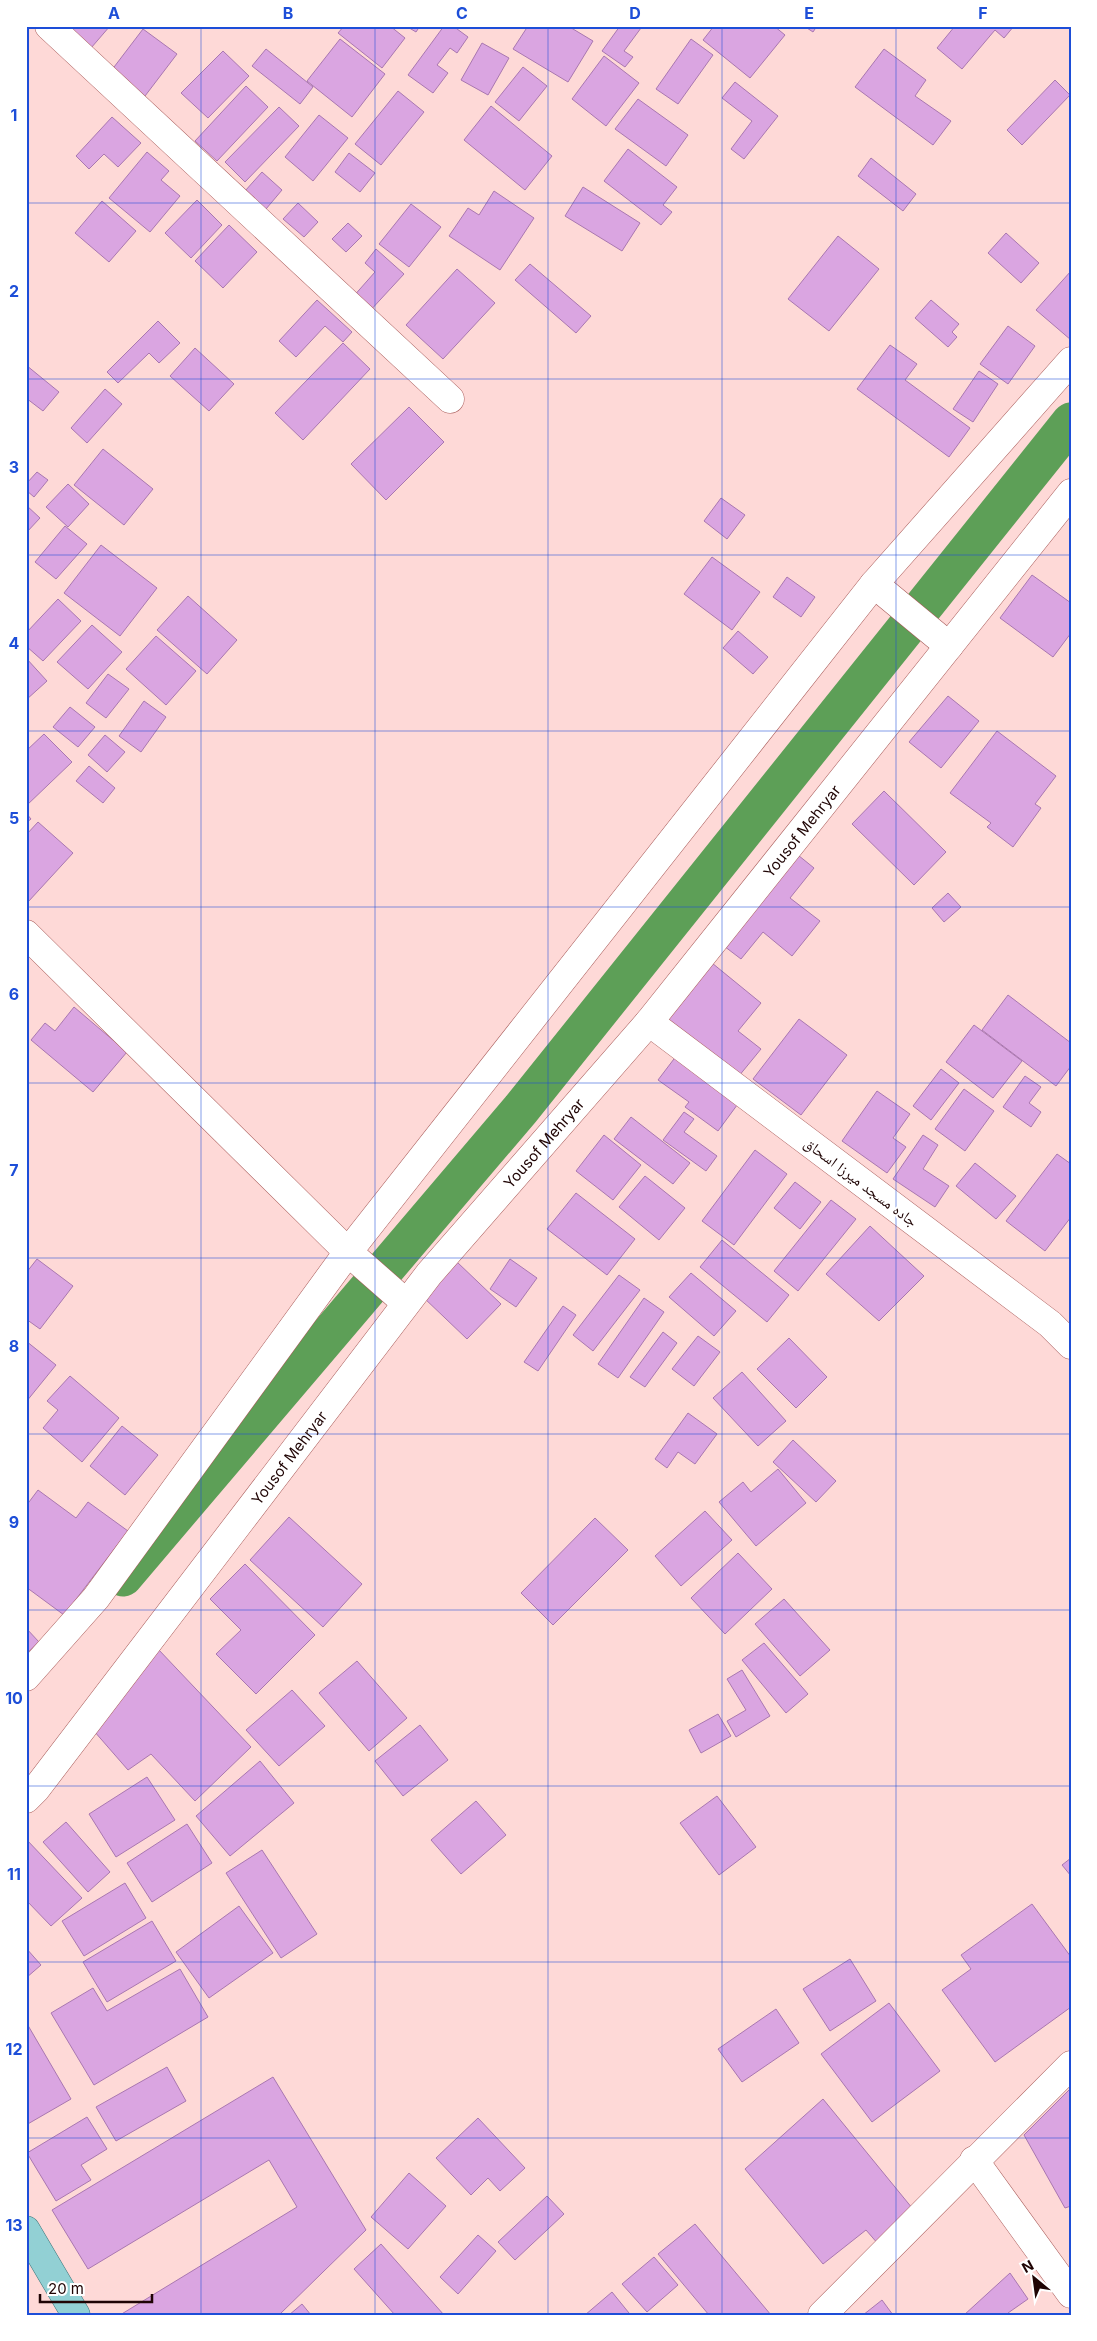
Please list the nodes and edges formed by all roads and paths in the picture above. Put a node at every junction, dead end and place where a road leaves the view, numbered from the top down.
1 (49, 26) edge
2 (1071, 361) edge
3 (450, 399) dead end
4 (1071, 493) edge
5 (874, 584) junction
6 (949, 646) junction
7 (26, 934) edge
8 (649, 1022) junction
9 (353, 1256) junction
10 (401, 1298) junction
11 (1061, 1319) edge
12 (1071, 1345) edge
13 (26, 1677) edge
14 (26, 1799) edge
15 (1071, 2065) edge
16 (974, 2160) junction
17 (26, 2230) edge
18 (1071, 2294) edge
19 (76, 2315) edge
20 (822, 2315) edge

1 - 3 street
2 - 5 street
4 - 6 street, Yousof Mehryar
5 - 6 street
5 - 9 street
6 - 8 street, Yousof Mehryar
7 - 9 street
8 - 10 street, Yousof Mehryar
8 - 11 street, جاده مسجد ميرزا اسحاق
9 - 10 street
9 - 13 street
10 - 14 street, Yousof Mehryar
11 - 12 street, جاده مسجد ميرزا اسحاق
15 - 16 street
16 - 18 street
16 - 20 street
17 - 19 main road

